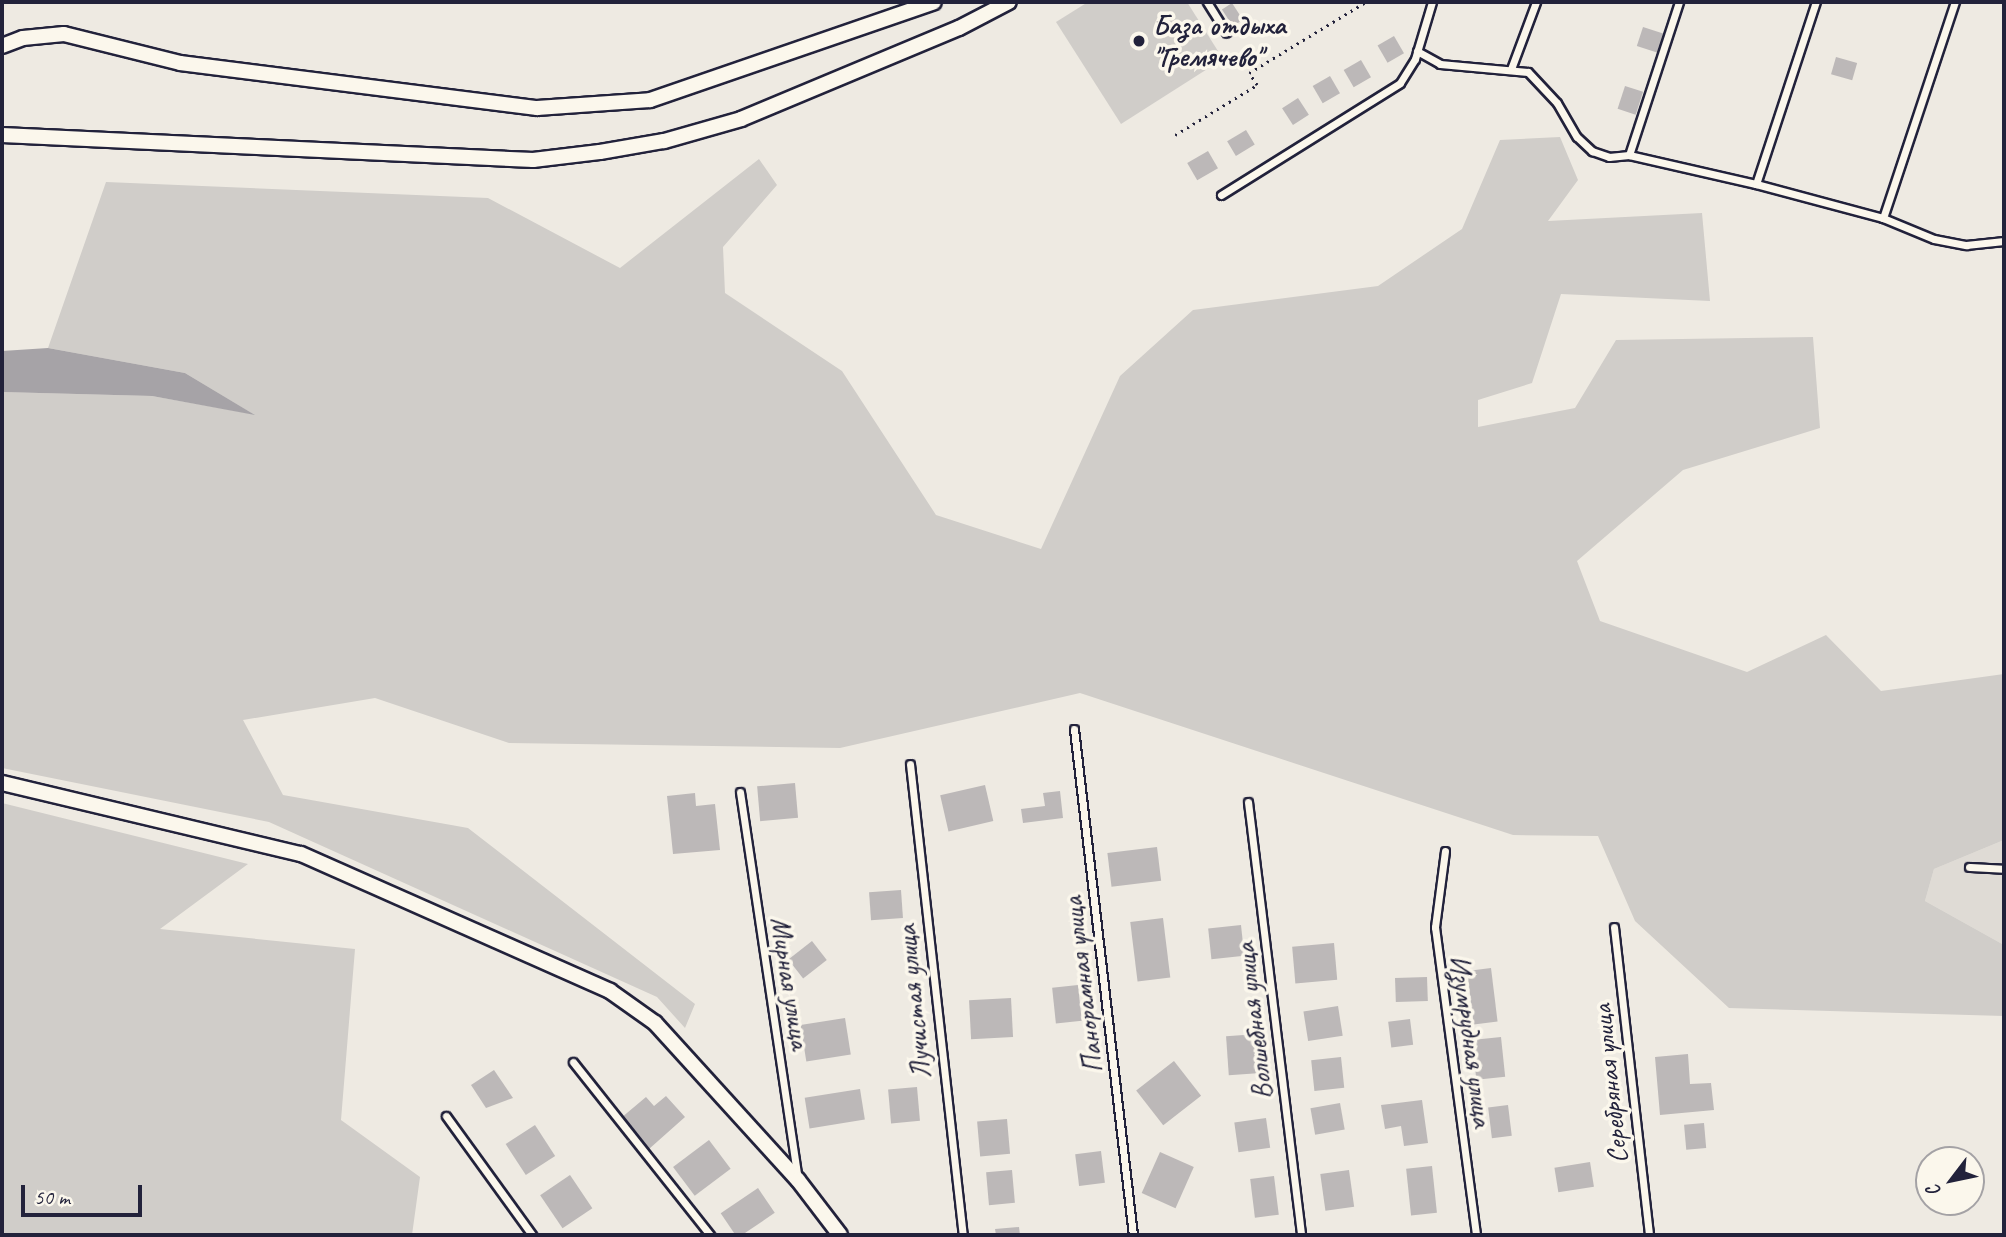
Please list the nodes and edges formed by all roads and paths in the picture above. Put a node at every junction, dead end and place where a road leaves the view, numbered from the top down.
1 (934, 2) edge
2 (1009, 2) edge
3 (1207, 2) edge
4 (1366, 2) edge
5 (1432, 2) edge
6 (1536, 2) edge
7 (1679, 2) edge
8 (1816, 2) edge
9 (1955, 2) edge
10 (1226, 32) dead end
11 (2, 46) edge
12 (1417, 51) junction
13 (1511, 69) junction
14 (2, 135) edge
15 (1175, 135) dead end
16 (1629, 155) junction
17 (1756, 184) junction
18 (1221, 195) dead end
19 (1883, 218) junction
20 (2004, 241) edge
21 (1074, 729) dead end
22 (910, 764) dead end
23 (2, 783) edge
24 (740, 792) dead end
25 (1248, 802) dead end
26 (1445, 851) dead end
27 (1969, 867) dead end
28 (2004, 869) edge
29 (1614, 928) dead end
30 (573, 1062) dead end
31 (446, 1116) dead end
32 (798, 1180) junction
33 (532, 1235) edge
34 (710, 1235) edge
35 (840, 1235) edge
36 (963, 1235) edge
37 (1133, 1235) edge
38 (1301, 1235) edge
39 (1476, 1235) edge
40 (1649, 1235) edge

1 - 11 street
2 - 14 street
3 - 10 lane
4 - 15 path
5 - 12 lane
6 - 13 lane
7 - 16 lane
8 - 17 lane
9 - 19 lane
12 - 13 lane
12 - 18 lane
13 - 16 lane
16 - 17 lane
17 - 19 lane
19 - 20 lane
21 - 37 lane, Панорамная улица
22 - 36 lane, Лучистая улица
23 - 32 street
24 - 32 lane, Мирная улица
25 - 38 lane, Волшебная улица
26 - 39 lane, Изумрудная улица
27 - 28 lane
29 - 40 lane, Серебряная улица
30 - 34 lane
31 - 33 lane
32 - 35 street

